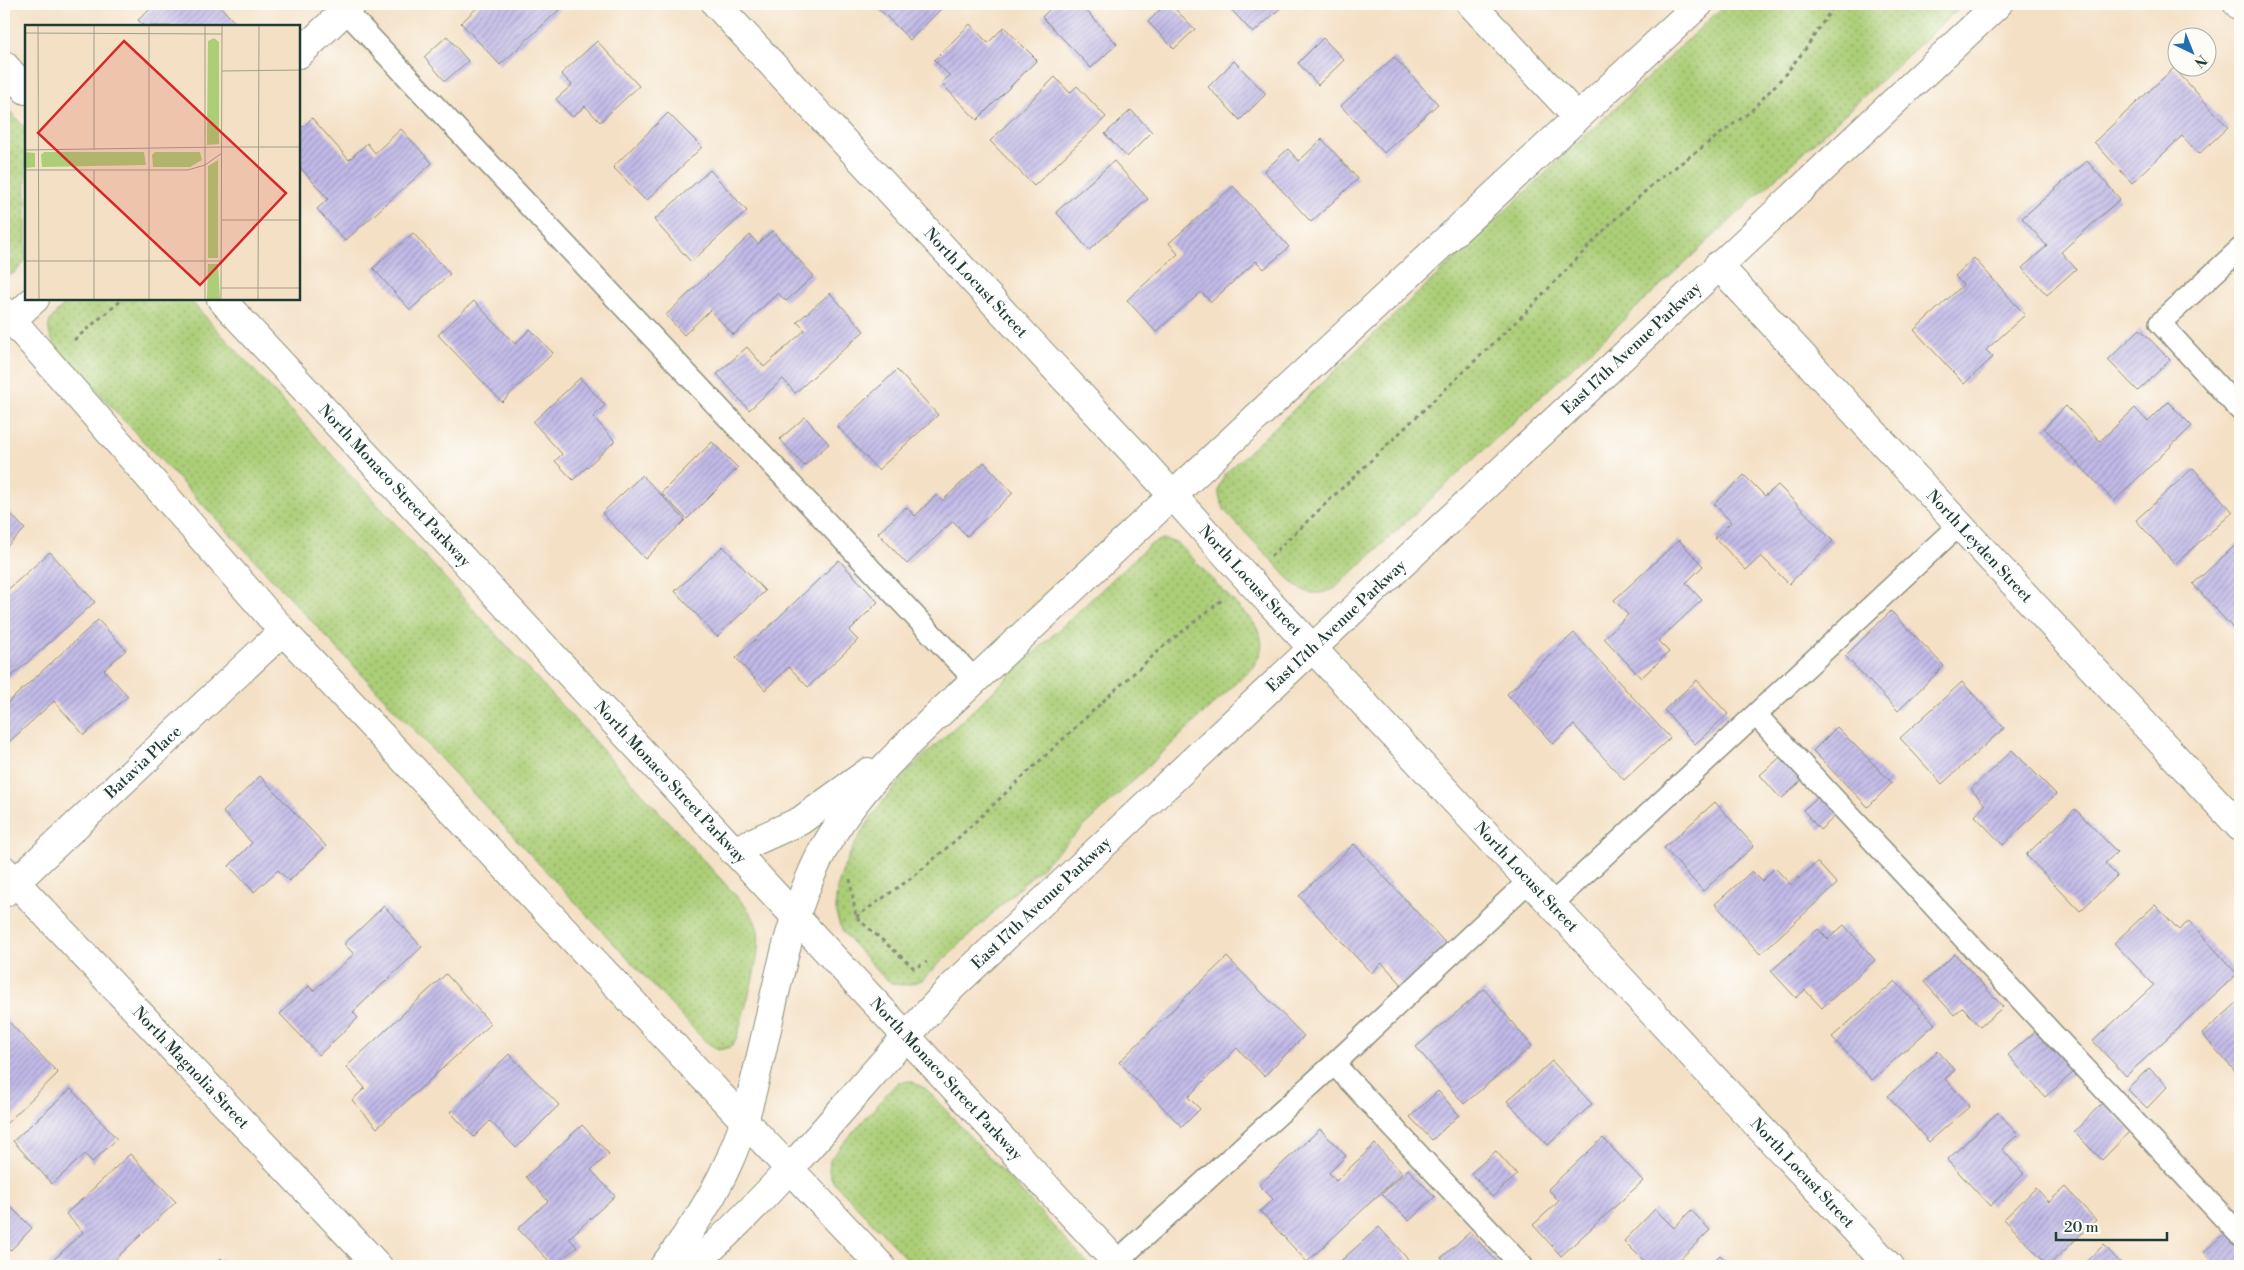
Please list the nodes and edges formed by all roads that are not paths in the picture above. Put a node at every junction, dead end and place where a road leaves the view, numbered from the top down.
1 (716, 4) edge
2 (1471, 4) edge
3 (1699, 4) edge
4 (1998, 4) edge
5 (345, 6) edge
6 (300, 53) edge
7 (4, 65) edge
8 (25, 89) edge
9 (1577, 117) junction
10 (2240, 249) edge
11 (1718, 265) junction
12 (33, 300) edge
13 (222, 300) edge
14 (8, 315) edge
15 (2240, 410) edge
16 (1172, 495) junction
17 (1960, 524) junction
18 (283, 631) junction
19 (1312, 646) junction
20 (975, 680) junction
21 (1756, 715) junction
22 (911, 740) junction
23 (2240, 826) edge
24 (733, 851) junction
25 (1530, 880) junction
26 (8, 882) edge
27 (1552, 904) junction
28 (795, 918) junction
29 (905, 1036) junction
30 (1334, 1064) junction
31 (744, 1122) junction
32 (790, 1170) junction
33 (2240, 1235) edge
34 (1118, 1264) edge
35 (378, 1266) edge
36 (664, 1266) edge
37 (692, 1266) edge
38 (881, 1266) edge
39 (1522, 1266) edge
40 (1889, 1266) edge

1 - 16 main road, North Locust Street
2 - 9 main road
3 - 9 main road
4 - 11 main road, East 17th Avenue Parkway
5 - 6 main road
5 - 20 lane
7 - 8 main road
9 - 16 main road
10 - 15 lane
11 - 17 main road, North Leyden Street
11 - 19 main road, East 17th Avenue Parkway
12 - 14 main road
13 - 24 main road, North Monaco Street Parkway
14 - 18 main road
16 - 19 main road, North Locust Street
16 - 20 main road
17 - 21 lane
17 - 23 main road, North Leyden Street
18 - 26 main road, Batavia Place
18 - 31 main road
19 - 25 main road, North Locust Street
19 - 29 main road, East 17th Avenue Parkway
20 - 22 main road
21 - 27 lane
21 - 33 lane
22 - 24 main road
22 - 28 main road
24 - 28 main road, North Monaco Street Parkway
25 - 27 main road, North Locust Street
25 - 30 lane
26 - 35 main road, North Magnolia Street
27 - 40 main road, North Locust Street
28 - 29 main road, North Monaco Street Parkway
28 - 31 main road
29 - 32 main road, East 17th Avenue Parkway
29 - 34 main road, North Monaco Street Parkway
30 - 34 lane
30 - 39 lane
31 - 32 main road
31 - 36 main road
32 - 37 main road, East 17th Avenue Parkway
32 - 38 main road

